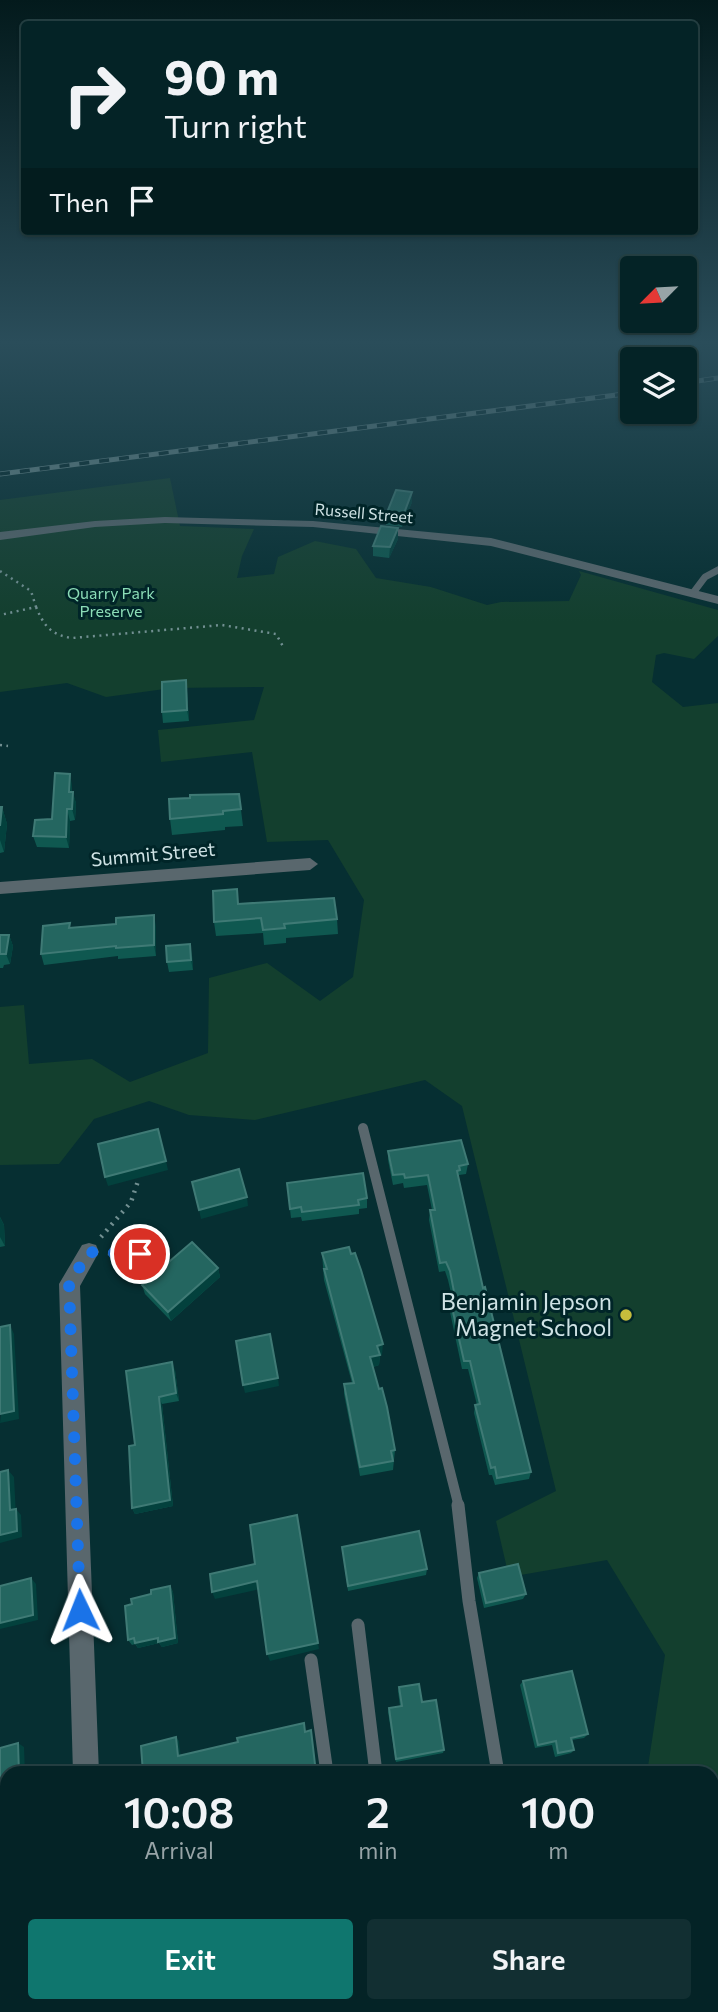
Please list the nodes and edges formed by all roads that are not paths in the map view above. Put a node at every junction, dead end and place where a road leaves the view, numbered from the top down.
1 (0, 536) edge
2 (718, 570) edge
3 (693, 593) junction
4 (718, 600) edge
5 (310, 864) dead end
6 (0, 888) edge
7 (363, 1128) dead end
8 (89, 1252) road end
9 (358, 1625) dead end
10 (312, 1660) edge
11 (86, 1766) edge
12 (326, 1766) edge
13 (375, 1766) edge
14 (497, 1766) edge

1 - 3 street, Russell Street
2 - 3 lane
3 - 4 street, Russell Street
5 - 6 street, Summit Street
7 - 14 lane
8 - 11 street
9 - 13 lane
10 - 12 lane

